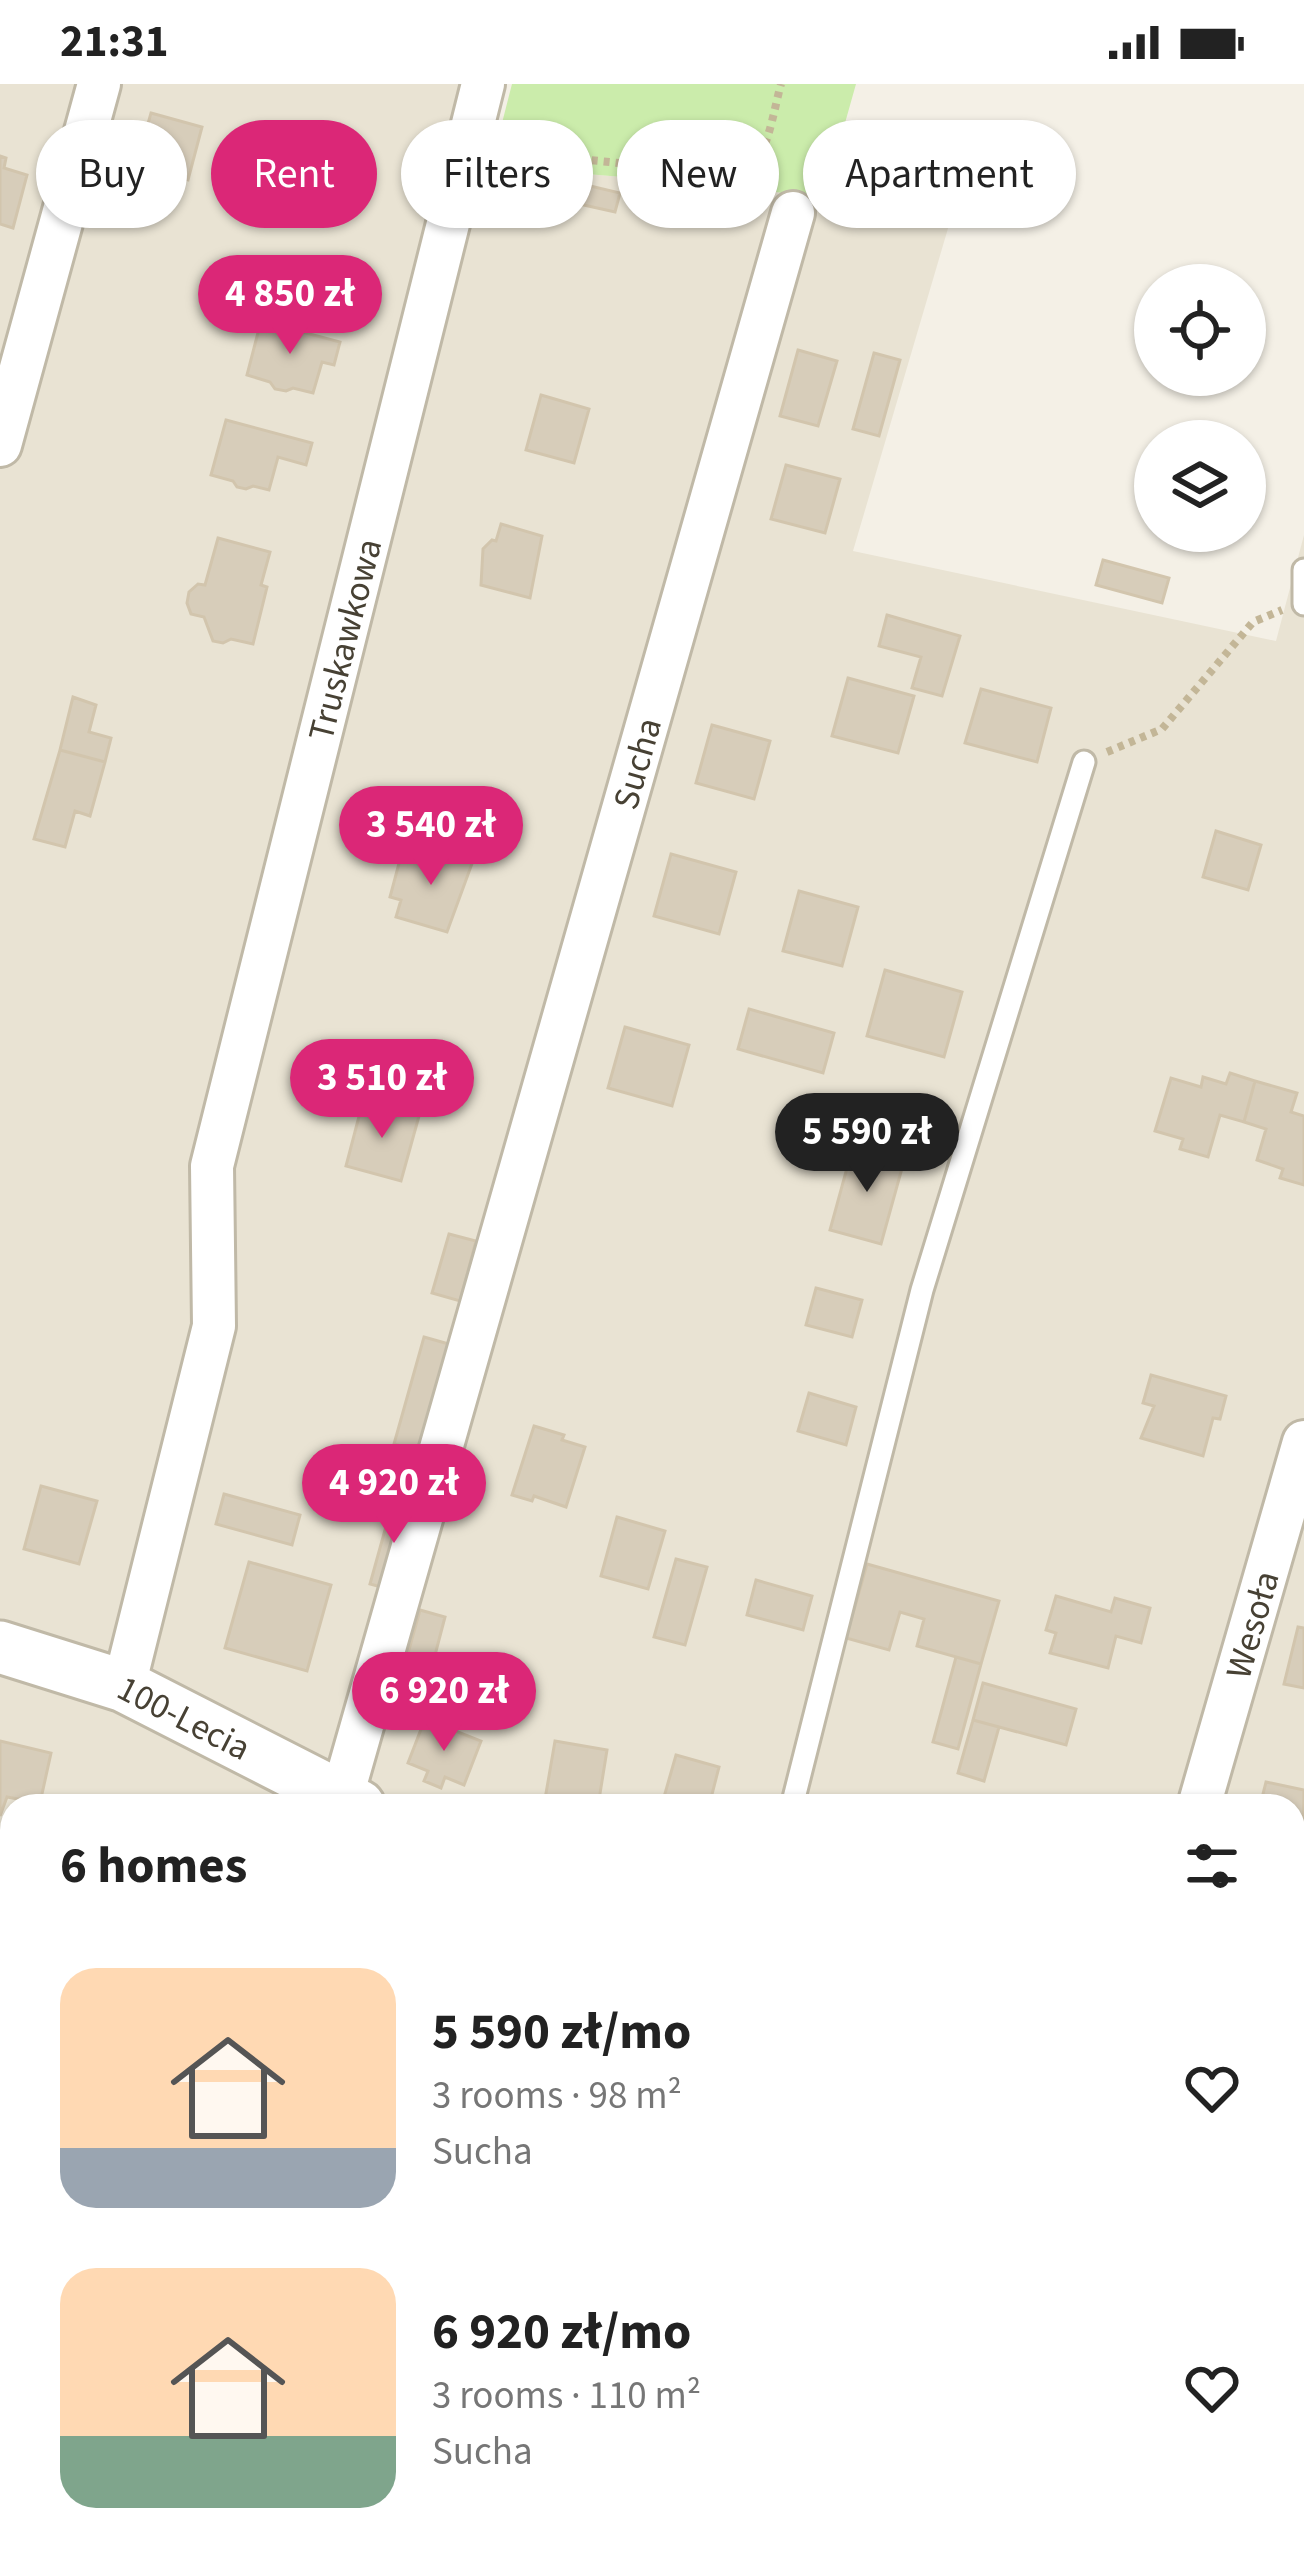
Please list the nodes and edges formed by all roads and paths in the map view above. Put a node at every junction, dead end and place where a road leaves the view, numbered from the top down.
1 (99, 84) edge
2 (483, 84) edge
3 (781, 84) edge
4 (593, 160) edge
5 (793, 213) dead end
6 (0, 446) edge
7 (1304, 570) edge
8 (1304, 603) edge
9 (1084, 762) joint
10 (1304, 1442) edge
11 (0, 1647) edge
12 (124, 1686) junction
13 (336, 1794) edge
14 (352, 1794) edge
15 (795, 1794) edge
16 (1202, 1794) edge

1 - 6 street
2 - 12 street, Truskawkowa
3 - 4 path
5 - 14 street, Sucha
7 - 8 lane
8 - 9 path
9 - 15 lane
10 - 16 street, Wesoła
11 - 12 street, 100-Lecia
12 - 13 street, 100-Lecia

